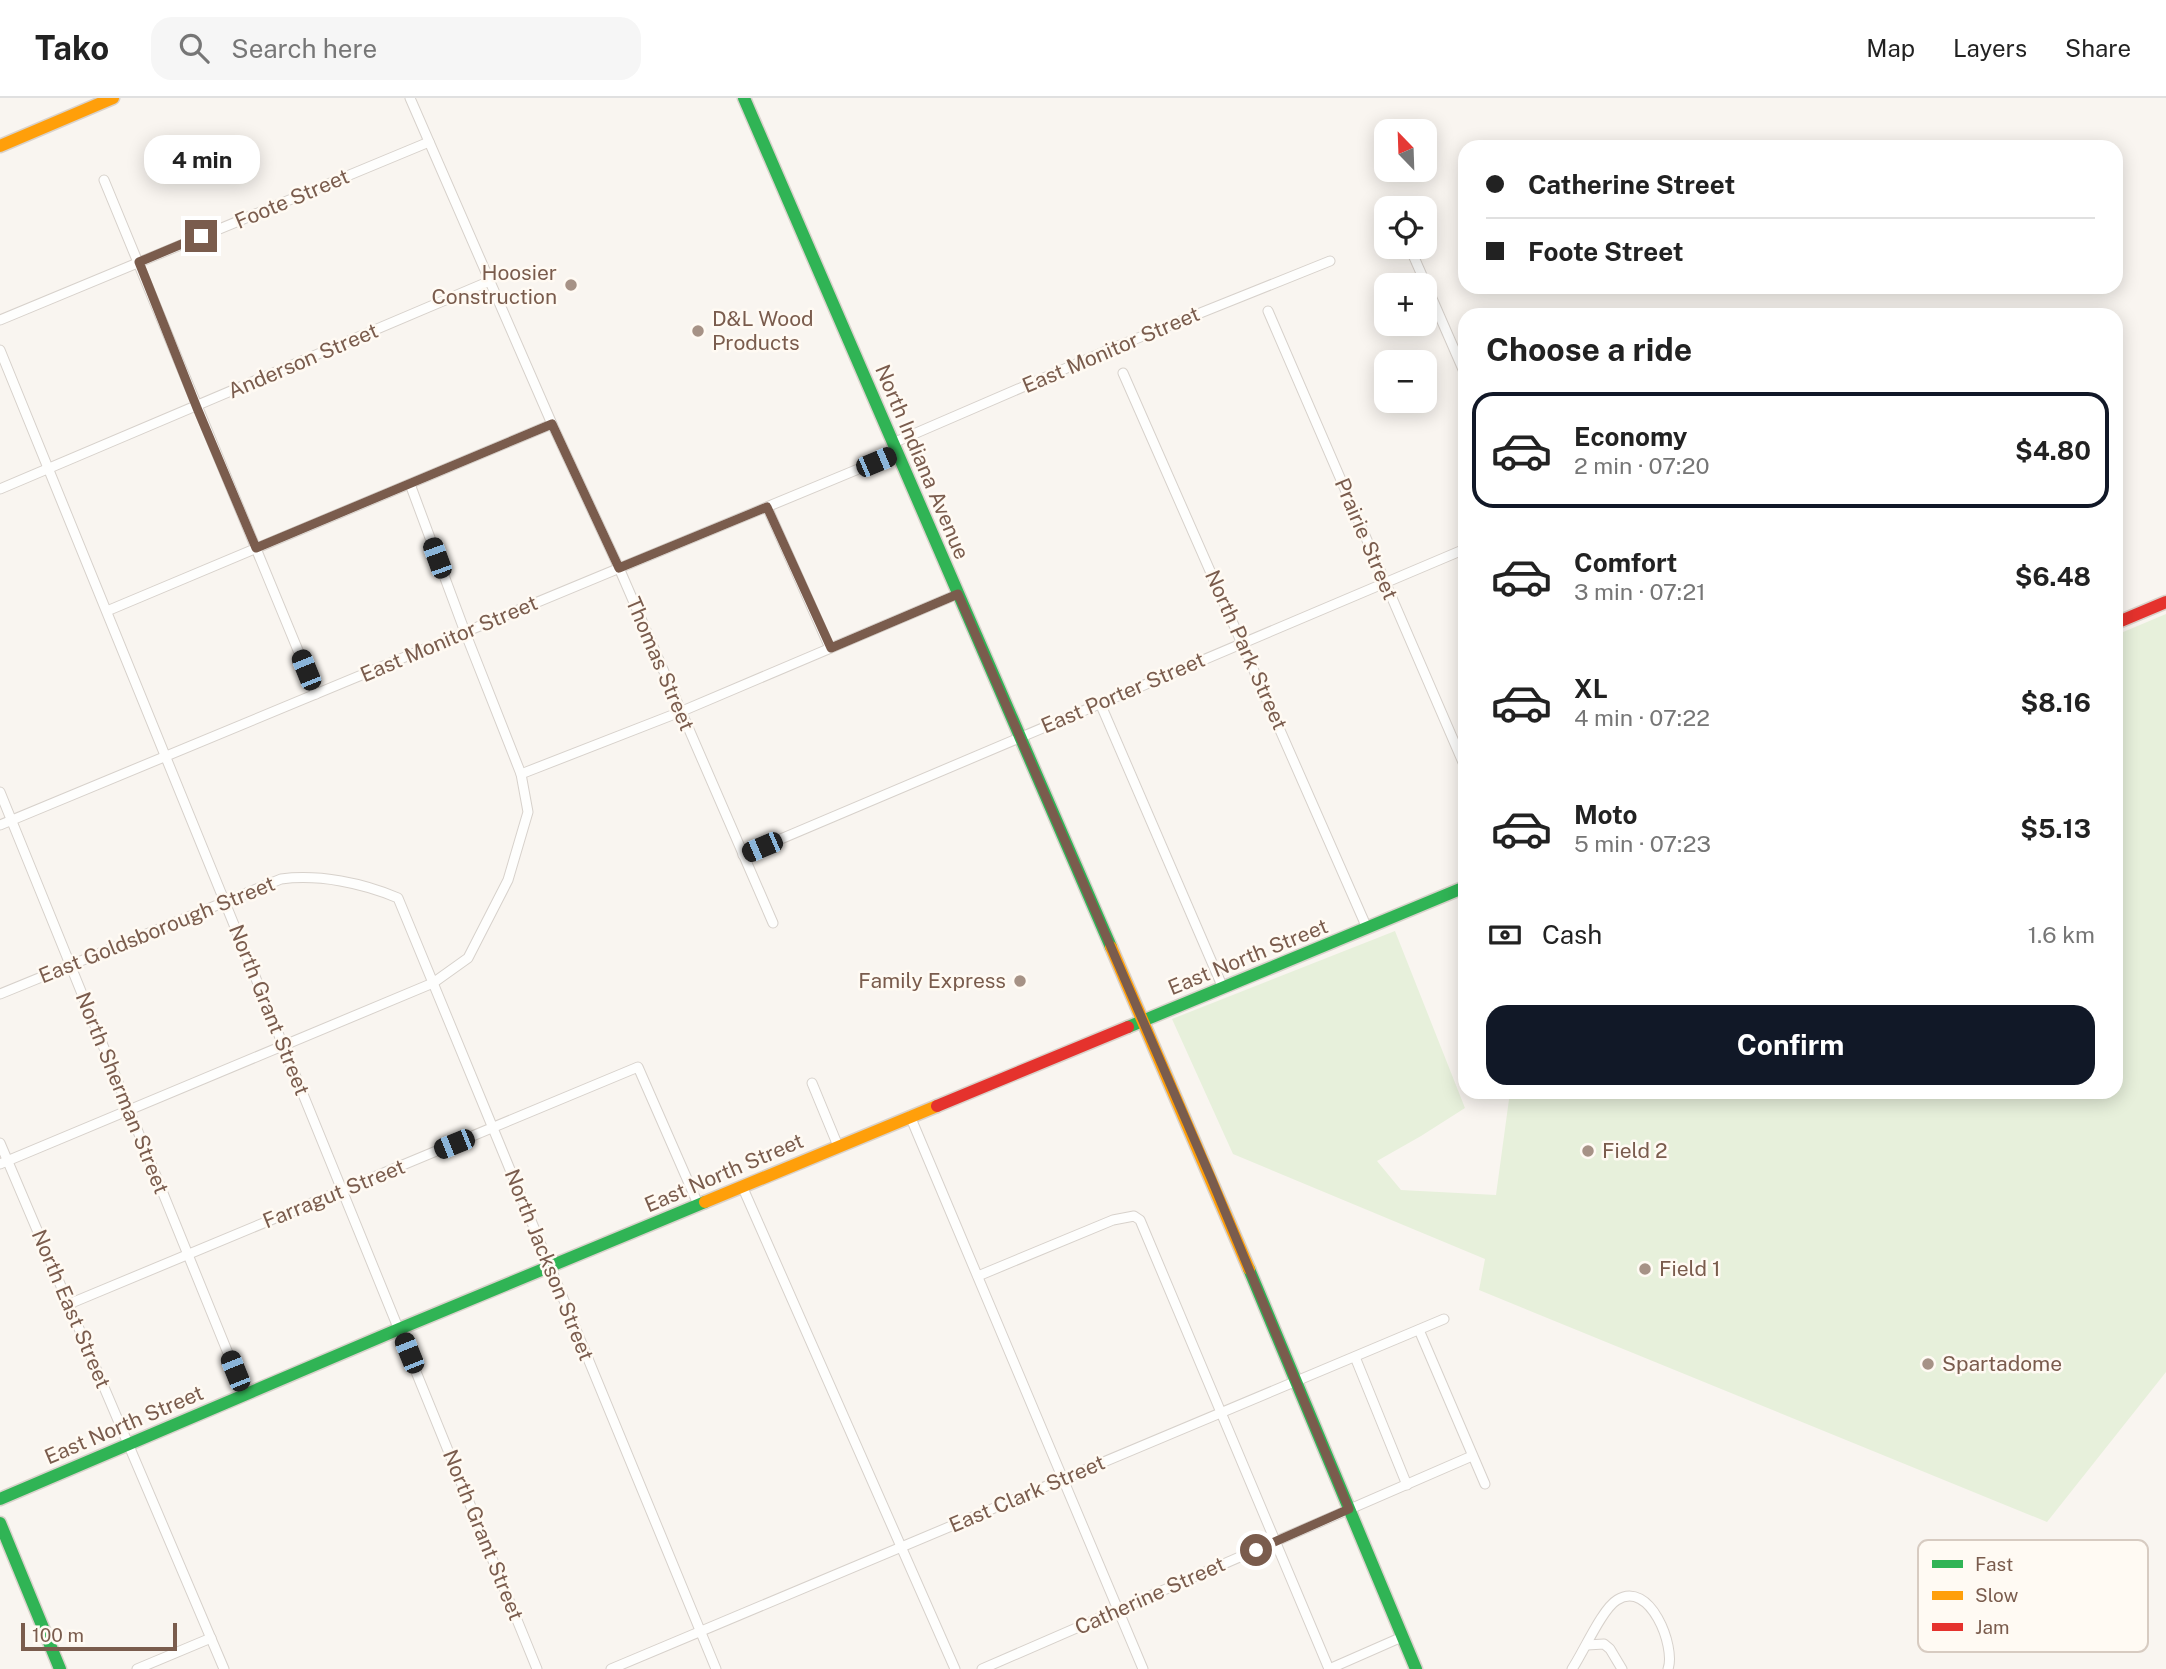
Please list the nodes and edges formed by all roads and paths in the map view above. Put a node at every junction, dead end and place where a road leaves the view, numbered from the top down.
1 (113, 98) edge
2 (410, 98) edge
3 (744, 98) edge
4 (429, 142) junction
5 (0, 146) edge
6 (104, 180) dead end
7 (1415, 259) edge
8 (1330, 261) dead end
9 (139, 262) junction
10 (490, 281) junction
11 (1268, 312) dead end
12 (0, 320) edge
13 (0, 350) edge
14 (1458, 358) edge
15 (1123, 373) dead end
16 (197, 408) junction
17 (552, 424) junction
18 (895, 448) junction
19 (48, 470) junction
20 (410, 484) junction
21 (0, 489) edge
22 (767, 507) junction
23 (256, 548) junction
24 (1458, 552) edge
25 (619, 568) junction
26 (1384, 582) junction
27 (958, 594) junction
28 (2166, 602) edge
29 (107, 611) junction
30 (2123, 620) edge
31 (465, 632) junction
32 (1244, 643) junction
33 (831, 648) junction
34 (316, 694) junction
35 (1100, 703) junction
36 (680, 712) junction
37 (1020, 738) junction
38 (1458, 751) edge
39 (166, 756) junction
40 (521, 774) junction
41 (0, 792) edge
42 (12, 820) junction
43 (0, 825) edge
44 (743, 855) junction
45 (1458, 890) edge
46 (398, 898) joint
47 (225, 902) junction
48 (773, 923) dead end
49 (1367, 928) junction
50 (70, 965) junction
51 (433, 983) junction
52 (1223, 988) junction
53 (0, 994) edge
54 (1143, 1021) junction
55 (283, 1045) junction
56 (812, 1083) dead end
57 (129, 1110) junction
58 (910, 1116) junction
59 (493, 1129) junction
60 (0, 1143) edge
61 (838, 1146) junction
62 (4, 1162) edge
63 (742, 1186) junction
64 (342, 1191) junction
65 (698, 1204) junction
66 (187, 1254) junction
67 (550, 1268) junction
68 (978, 1276) junction
69 (69, 1304) junction
70 (1444, 1319) dead end
71 (399, 1329) junction
72 (1419, 1330) junction
73 (1355, 1357) junction
74 (1296, 1381) junction
75 (245, 1395) junction
76 (1221, 1413) junction
77 (129, 1444) junction
78 (1472, 1456) junction
79 (1063, 1479) junction
80 (1485, 1484) dead end
81 (1407, 1485) junction
82 (0, 1499) edge
83 (1349, 1509) junction
84 (0, 1522) edge
85 (1276, 1541) junction
86 (901, 1547) junction
87 (1118, 1610) junction
88 (700, 1632) junction
89 (1402, 1637) junction
90 (211, 1638) junction
91 (1587, 1645) junction
92 (61, 1669) edge
93 (137, 1669) edge
94 (225, 1669) edge
95 (537, 1669) edge
96 (611, 1669) edge
97 (716, 1669) edge
98 (955, 1669) edge
99 (982, 1669) edge
100 (1143, 1669) edge
101 (1329, 1669) edge
102 (1416, 1669) edge
103 (1572, 1669) edge
104 (1622, 1669) edge
105 (1668, 1669) edge

1 - 5 street
2 - 4 street, Thomas Street
3 - 18 street, North Indiana Avenue
4 - 9 street, Foote Street
4 - 10 street, Thomas Street
6 - 9 street
7 - 14 street
8 - 18 street, East Monitor Street
9 - 12 street, Foote Street
9 - 16 street
10 - 16 street, Anderson Street
10 - 17 street, Thomas Street
11 - 26 street, Prairie Street
13 - 19 street, North Grant Street
15 - 32 street, North Park Street
16 - 19 street, Anderson Street
16 - 23 street
17 - 20 street
17 - 25 street, Thomas Street
18 - 22 street, East Monitor Street
18 - 27 street, North Indiana Avenue
19 - 21 street, Anderson Street
19 - 29 street, North Grant Street
20 - 23 street
20 - 31 street
22 - 25 street, East Monitor Street
22 - 33 street
23 - 29 street
23 - 34 street
24 - 26 street, East Porter Street
25 - 31 street, East Monitor Street
25 - 36 street, Thomas Street
26 - 32 street, East Porter Street
26 - 38 street, Prairie Street
27 - 33 street
27 - 37 street, North Indiana Avenue
28 - 30 street
29 - 39 street, North Grant Street
31 - 34 street, East Monitor Street
31 - 40 street
32 - 35 street, East Porter Street
32 - 49 street, North Park Street
33 - 36 street
34 - 39 street, East Monitor Street
35 - 37 street, East Porter Street
35 - 52 street
36 - 40 street
36 - 44 street, Thomas Street
37 - 44 street, East Porter Street
37 - 54 street, North Indiana Avenue
39 - 42 street, East Monitor Street
39 - 47 street, North Grant Street
40 - 51 street
41 - 42 street, North Sherman Street
42 - 43 street, East Monitor Street
42 - 50 street, North Sherman Street
44 - 48 street, Thomas Street
45 - 49 street, East North Street
46 - 47 street, East Goldsborough Street
46 - 51 street, North Jackson Street
47 - 50 street, East Goldsborough Street
47 - 55 street, North Grant Street
49 - 52 street, East North Street
50 - 53 street, East Goldsborough Street
50 - 57 street, North Sherman Street
51 - 55 street
51 - 59 street, North Jackson Street
52 - 54 street, East North Street
54 - 58 street, East North Street
54 - 74 street, North Indiana Avenue
55 - 57 street
55 - 64 street, North Grant Street
56 - 61 street
57 - 62 street
57 - 66 street, North Sherman Street
58 - 61 street, East North Street
58 - 68 street
59 - 64 street, Farragut Street
59 - 65 street, Farragut Street
59 - 67 street, North Jackson Street
60 - 62 street, North East Street
61 - 63 street, East North Street
62 - 69 street, North East Street
63 - 65 street, East North Street
63 - 86 street
64 - 66 street, Farragut Street
64 - 71 street, North Grant Street
65 - 67 street, East North Street
66 - 69 street, Farragut Street
66 - 75 street, North Sherman Street
67 - 71 street, East North Street
67 - 88 street, North Jackson Street
68 - 76 street
68 - 79 street
69 - 77 street, North East Street
70 - 72 street, East Clark Street
71 - 75 street, East North Street
71 - 95 street, North Grant Street
72 - 73 street, East Clark Street
72 - 78 street
73 - 74 street, East Clark Street
73 - 81 street
74 - 76 street, East Clark Street
74 - 83 street, North Indiana Avenue
75 - 77 street, East North Street
76 - 79 street, East Clark Street
76 - 85 street
77 - 82 street, East North Street
77 - 90 street, North East Street
78 - 80 street
78 - 81 street, Catherine Street
79 - 86 street, East Clark Street
79 - 87 street
81 - 83 street, Catherine Street
83 - 85 street, Catherine Street
83 - 89 street, North Indiana Avenue
84 - 92 street
85 - 87 street, Catherine Street
85 - 101 street
86 - 88 street, East Clark Street
86 - 98 street
87 - 99 street, Catherine Street
87 - 100 street
88 - 96 street, East Clark Street
88 - 97 street, North Jackson Street
89 - 101 street
89 - 102 street, North Indiana Avenue
90 - 93 street
90 - 94 street, North East Street
91 - 103 street
91 - 104 street
91 - 105 street

